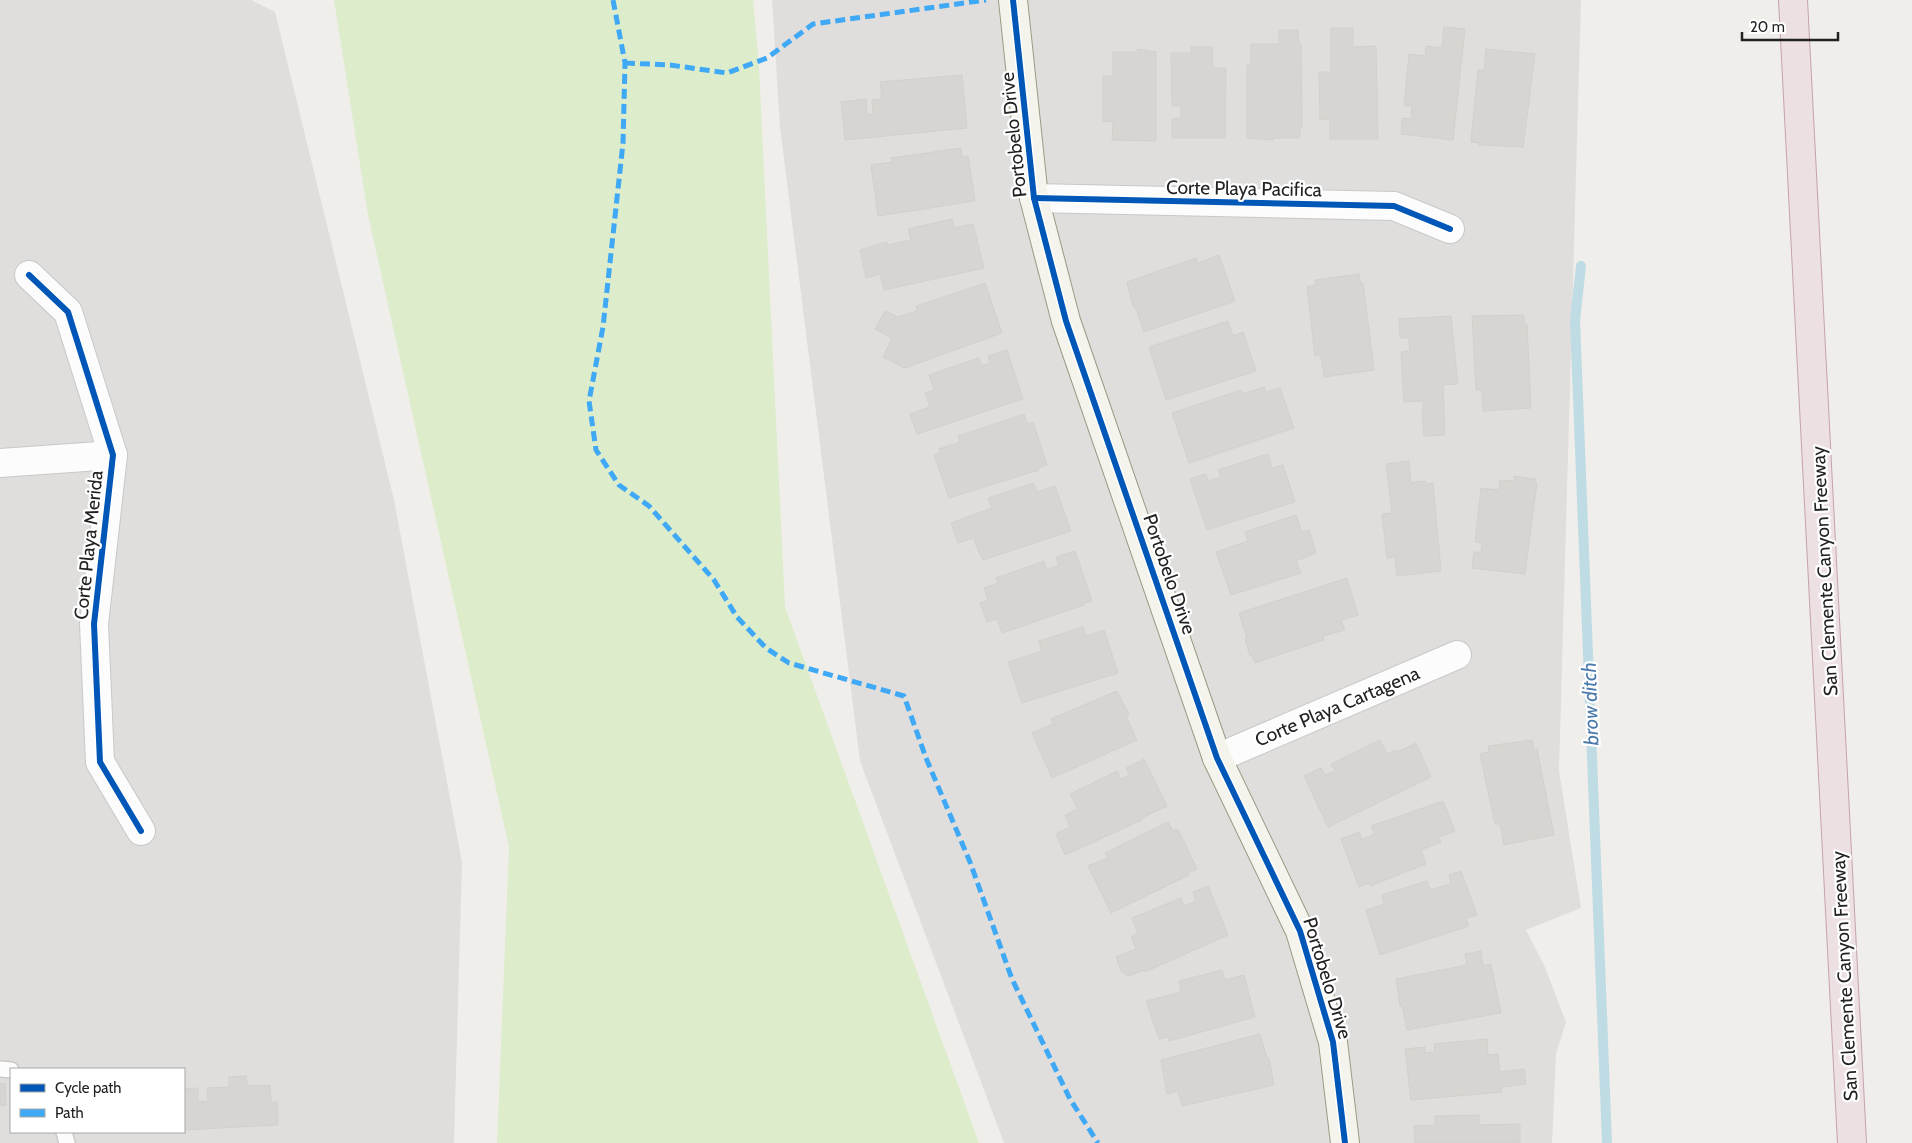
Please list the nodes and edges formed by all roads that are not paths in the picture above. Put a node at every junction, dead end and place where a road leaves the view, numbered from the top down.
1 (1013, 0) edge
2 (1793, 0) edge
3 (1034, 198) junction
4 (1450, 229) dead end
5 (29, 275) dead end
6 (113, 455) junction
7 (0, 463) edge
8 (1457, 654) dead end
9 (1217, 758) junction
10 (141, 831) dead end
11 (1345, 1143) edge
12 (1852, 1143) edge

1 - 3 street, Portobelo Drive
2 - 12 highway, San Clemente Canyon Freeway
3 - 4 street, Corte Playa Pacifica
3 - 9 street, Portobelo Drive
5 - 6 street, Corte Playa Merida
6 - 7 street
6 - 10 street, Corte Playa Merida
8 - 9 street, Corte Playa Cartagena
9 - 11 street, Portobelo Drive

